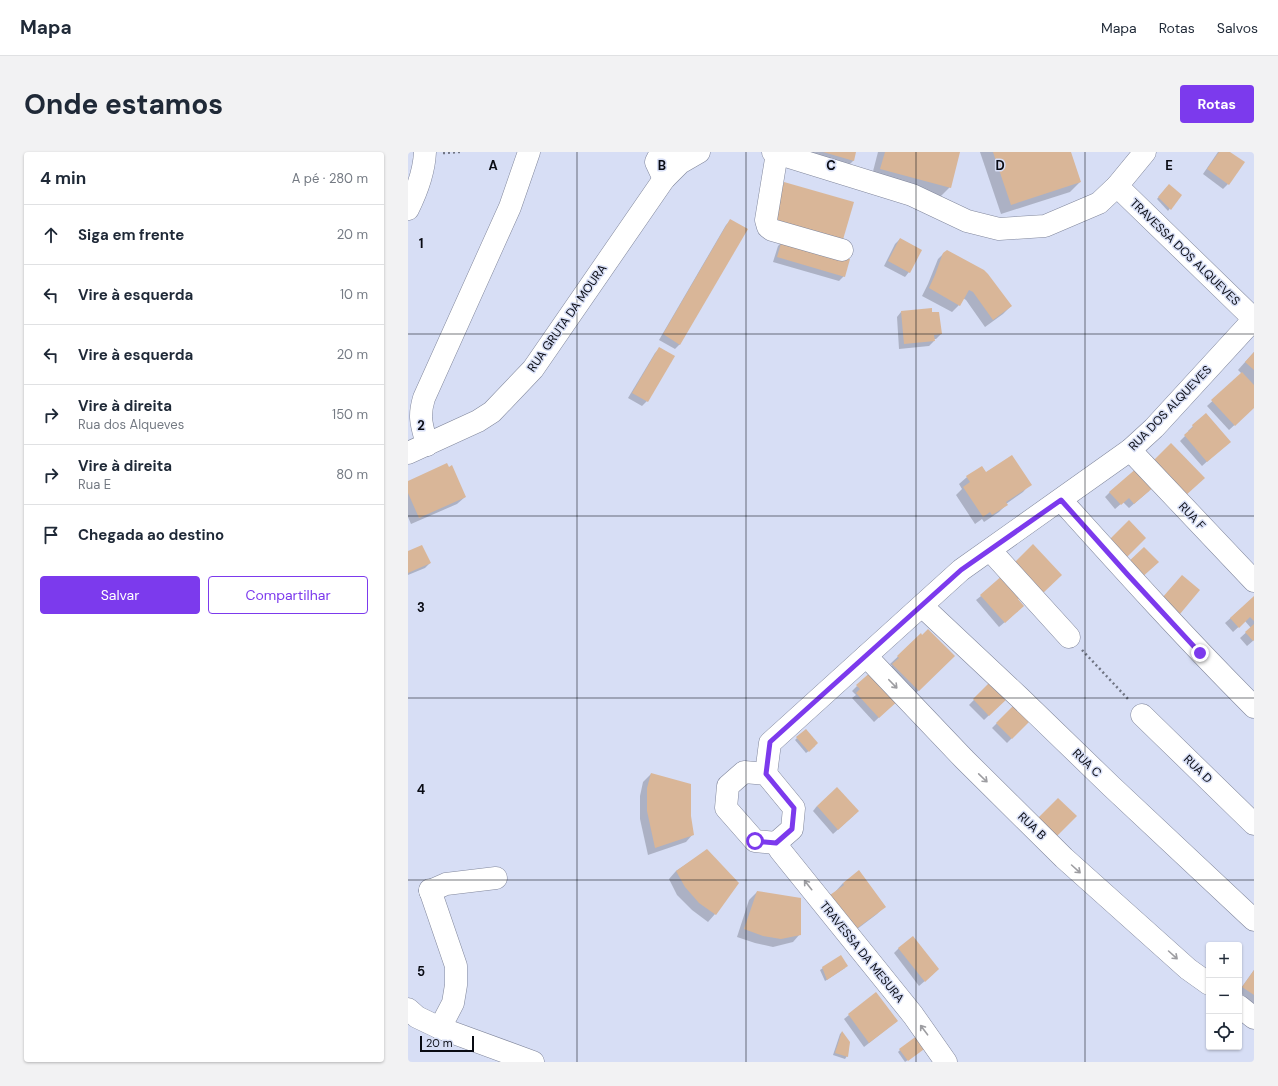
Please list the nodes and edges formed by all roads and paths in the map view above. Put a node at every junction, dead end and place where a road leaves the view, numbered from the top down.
1 (425, 152) edge
2 (529, 152) edge
3 (666, 152) edge
4 (699, 152) edge
5 (1145, 152) edge
6 (775, 153) edge
7 (664, 179) junction
8 (1117, 186) junction
9 (408, 209) edge
10 (842, 250) dead end
11 (1254, 319) edge
12 (417, 449) edge
13 (1130, 450) junction
14 (1061, 500) junction
15 (990, 550) junction
16 (1254, 581) edge
17 (922, 606) junction
18 (1069, 637) joint
19 (866, 656) junction
20 (1254, 707) edge
21 (1142, 715) joint
22 (766, 774) junction
23 (1254, 824) edge
24 (776, 843) junction
25 (496, 878) dead end
26 (1254, 920) edge
27 (1206, 982) edge
28 (1242, 1008) edge
29 (408, 1009) edge
30 (1254, 1018) edge
31 (440, 1028) junction
32 (408, 1032) edge
33 (533, 1062) edge
34 (946, 1062) edge

1 - 9 street
2 - 12 street
3 - 7 street
4 - 7 street, RUA GRUTA DA MOURA
5 - 8 street
6 - 8 street
6 - 10 street
7 - 12 street, RUA GRUTA DA MOURA
8 - 11 street, TRAVESSA DOS ALQUEVES
11 - 13 street, RUA DOS ALQUEVES
13 - 14 street, RUA DOS ALQUEVES
13 - 16 street, RUA F
14 - 15 street, RUA DOS ALQUEVES
14 - 20 street
15 - 17 street, RUA DOS ALQUEVES
15 - 18 street
17 - 19 street, RUA DOS ALQUEVES
17 - 26 street, RUA C
18 - 21 path
19 - 22 street, RUA DOS ALQUEVES
19 -> 27 street, RUA B
21 - 23 street, RUA D
22 - 24 street
22 - 24 street
34 -> 24 street, TRAVESSA DA MESURA
25 - 31 street
28 - 30 street
29 - 31 street
31 - 32 street
31 - 33 street

